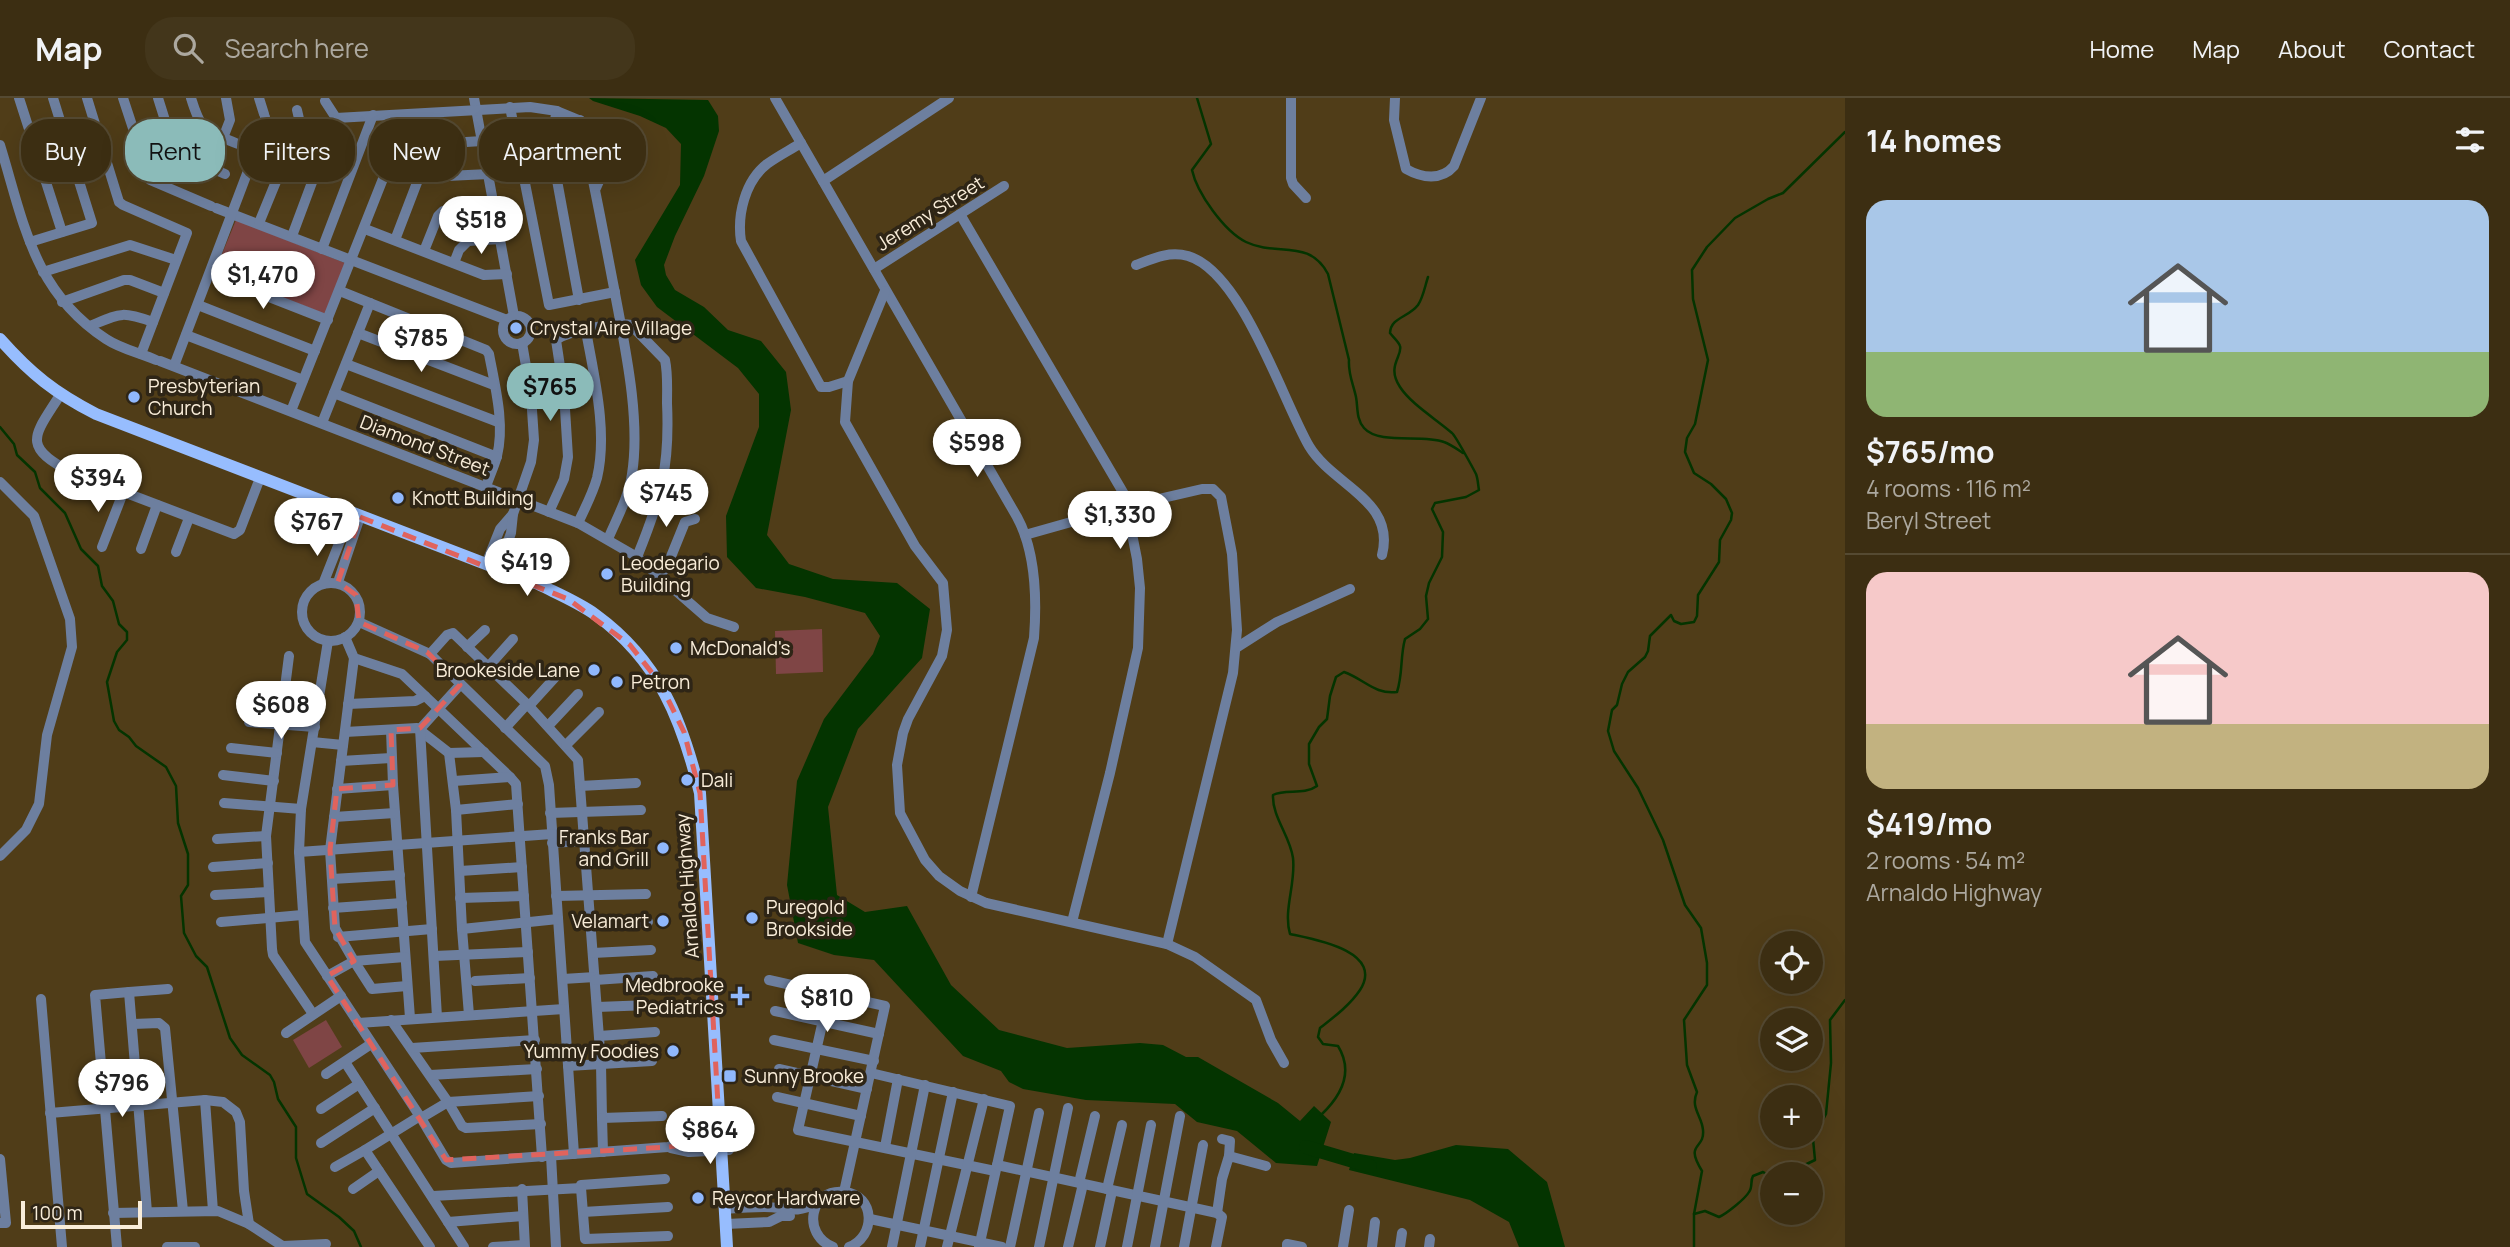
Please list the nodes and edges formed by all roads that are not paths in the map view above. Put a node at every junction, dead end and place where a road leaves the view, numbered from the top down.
1 (19, 98) edge
2 (53, 98) edge
3 (87, 98) edge
4 (123, 98) edge
5 (158, 98) edge
6 (191, 98) edge
7 (226, 98) edge
8 (259, 98) edge
9 (474, 98) edge
10 (775, 98) edge
11 (949, 98) edge
12 (1291, 98) edge
13 (1395, 98) edge
14 (1481, 98) edge
15 (325, 101) dead end
16 (295, 104) edge
17 (510, 107) junction
18 (476, 110) junction
19 (557, 111) junction
20 (373, 116) junction
21 (336, 118) junction
22 (198, 119) edge
23 (264, 119) edge
24 (577, 119) edge
25 (479, 126) edge
26 (225, 133) edge
27 (479, 141) edge
28 (801, 143) junction
29 (0, 145) edge
30 (479, 174) edge
31 (239, 178) edge
32 (823, 181) junction
33 (244, 182) edge
34 (490, 182) edge
35 (595, 182) edge
36 (599, 182) edge
37 (1004, 186) dead end
38 (596, 188) junction
39 (1306, 198) dead end
40 (495, 207) junction
41 (233, 214) junction
42 (960, 214) junction
43 (259, 223) junction
44 (365, 229) junction
45 (62, 232) junction
46 (292, 236) junction
47 (500, 239) junction
48 (395, 240) junction
49 (30, 242) junction
50 (322, 248) junction
51 (424, 251) junction
52 (176, 260) junction
53 (352, 260) junction
54 (454, 263) junction
55 (1136, 265) dead end
56 (874, 269) junction
57 (43, 272) junction
58 (210, 274) junction
59 (507, 274) junction
60 (885, 290) junction
61 (340, 291) junction
62 (615, 292) junction
63 (164, 293) junction
64 (579, 300) junction
65 (62, 302) junction
66 (370, 303) junction
67 (198, 305) junction
68 (511, 318) junction
69 (328, 320) junction
70 (153, 322) junction
71 (621, 324) junction
72 (90, 326) junction
73 (586, 331) junction
74 (358, 333) junction
75 (186, 335) junction
76 (0, 339) edge
77 (522, 343) junction
78 (315, 351) junction
79 (141, 354) junction
80 (346, 364) junction
81 (174, 366) junction
82 (303, 380) junction
83 (848, 381) junction
84 (494, 385) junction
85 (334, 393) junction
86 (61, 395) junction
87 (291, 411) junction
88 (498, 422) junction
89 (322, 423) junction
90 (496, 457) junction
91 (260, 478) junction
92 (0, 482) edge
93 (486, 487) junction
94 (123, 493) junction
95 (518, 500) junction
96 (157, 505) junction
97 (1128, 506) junction
98 (549, 512) junction
99 (355, 515) junction
100 (189, 518) junction
101 (695, 519) dead end
102 (579, 523) junction
103 (1025, 535) junction
104 (608, 539) junction
105 (102, 547) dead end
106 (141, 548) dead end
107 (176, 552) dead end
108 (1382, 555) dead end
109 (637, 557) junction
110 (492, 567) junction
111 (660, 576) junction
112 (338, 582) junction
113 (323, 584) junction
114 (1350, 589) dead end
115 (359, 622) junction
116 (734, 628) dead end
117 (485, 630) dead end
118 (345, 638) junction
119 (513, 639) dead end
120 (328, 641) junction
121 (467, 647) junction
122 (1236, 649) junction
123 (430, 654) junction
124 (289, 656) dead end
125 (354, 658) junction
126 (488, 667) junction
127 (560, 672) dead end
128 (460, 685) junction
129 (246, 692) dead end
130 (578, 694) dead end
131 (425, 696) junction
132 (284, 698) junction
133 (348, 704) junction
134 (528, 705) junction
135 (438, 709) junction
136 (599, 712) dead end
137 (250, 722) dead end
138 (280, 725) junction
139 (548, 726) junction
140 (315, 727) junction
141 (505, 728) junction
142 (420, 729) junction
143 (391, 730) junction
144 (345, 732) junction
145 (312, 741) junction
146 (343, 745) junction
147 (566, 745) junction
148 (231, 748) dead end
149 (484, 752) junction
150 (277, 753) junction
151 (449, 754) junction
152 (391, 758) junction
153 (341, 761) junction
154 (223, 775) dead end
155 (510, 777) junction
156 (274, 780) junction
157 (454, 781) junction
158 (636, 783) dead end
159 (393, 785) junction
160 (580, 786) junction
161 (337, 789) junction
162 (225, 803) dead end
163 (518, 804) junction
164 (270, 808) junction
165 (302, 809) junction
166 (456, 810) junction
167 (641, 810) dead end
168 (395, 813) junction
169 (550, 813) junction
170 (582, 813) junction
171 (334, 817) junction
172 (266, 836) junction
173 (520, 836) junction
174 (641, 837) dead end
175 (217, 839) dead end
176 (552, 839) junction
177 (458, 841) junction
178 (585, 842) junction
179 (428, 843) junction
180 (398, 845) junction
181 (330, 850) junction
182 (299, 852) junction
183 (0, 856) edge
184 (268, 863) junction
185 (213, 867) dead end
186 (522, 867) junction
187 (460, 871) junction
188 (400, 875) junction
189 (332, 879) junction
190 (269, 892) junction
191 (646, 894) dead end
192 (215, 895) dead end
193 (524, 896) junction
194 (556, 896) junction
195 (589, 896) junction
196 (971, 897) junction
197 (460, 898) junction
198 (402, 903) junction
199 (333, 908) junction
200 (302, 915) junction
201 (271, 918) junction
202 (558, 919) junction
203 (221, 922) dead end
204 (525, 922) junction
205 (648, 922) dead end
206 (1072, 922) junction
207 (591, 924) junction
208 (432, 929) junction
209 (462, 929) junction
210 (404, 931) junction
211 (338, 937) junction
212 (1167, 944) junction
213 (650, 950) dead end
214 (528, 952) junction
215 (593, 953) junction
216 (464, 955) junction
217 (434, 956) junction
218 (405, 957) junction
219 (354, 961) junction
220 (327, 976) junction
221 (653, 976) dead end
222 (530, 978) junction
223 (595, 978) junction
224 (562, 979) junction
225 (769, 980) dead end
226 (475, 981) dead end
227 (407, 986) junction
228 (168, 989) dead end
229 (130, 992) junction
230 (829, 994) junction
231 (341, 996) junction
232 (41, 999) dead end
233 (650, 1005) dead end
234 (597, 1007) junction
235 (564, 1009) junction
236 (533, 1010) junction
237 (775, 1011) dead end
238 (313, 1014) junction
239 (469, 1015) junction
240 (437, 1017) junction
241 (410, 1018) junction
242 (391, 1020) junction
243 (822, 1021) junction
244 (358, 1023) junction
245 (133, 1024) junction
246 (655, 1032) dead end
247 (286, 1034) dead end
248 (879, 1034) junction
249 (599, 1036) junction
250 (535, 1040) junction
251 (774, 1040) dead end
252 (371, 1044) junction
253 (412, 1048) junction
254 (817, 1048) junction
255 (652, 1061) dead end
256 (345, 1062) junction
257 (601, 1063) junction
258 (1284, 1063) dead end
259 (568, 1066) junction
260 (872, 1067) junction
261 (537, 1069) junction
262 (779, 1069) dead end
263 (326, 1074) dead end
264 (430, 1074) junction
265 (811, 1076) junction
266 (898, 1079) junction
267 (359, 1084) junction
268 (925, 1085) junction
269 (867, 1089) junction
270 (953, 1092) junction
271 (539, 1096) junction
272 (777, 1097) dead end
273 (984, 1099) junction
274 (205, 1100) junction
275 (172, 1102) junction
276 (448, 1102) junction
277 (804, 1103) junction
278 (139, 1105) junction
279 (105, 1108) junction
280 (375, 1108) junction
281 (1069, 1108) dead end
282 (321, 1109) dead end
283 (50, 1113) junction
284 (1039, 1113) dead end
285 (662, 1116) dead end
286 (861, 1116) junction
287 (1095, 1116) dead end
288 (1180, 1116) dead end
289 (421, 1117) junction
290 (602, 1118) junction
291 (541, 1124) junction
292 (1122, 1125) dead end
293 (1150, 1125) dead end
294 (391, 1133) junction
295 (1222, 1139) dead end
296 (855, 1141) junction
297 (320, 1143) dead end
298 (724, 1144) junction
299 (1203, 1145) dead end
300 (885, 1147) junction
301 (365, 1150) junction
302 (603, 1152) junction
303 (911, 1153) junction
304 (574, 1154) junction
305 (546, 1156) junction
306 (1229, 1156) junction
307 (940, 1158) junction
308 (0, 1159) edge
309 (968, 1164) junction
310 (1266, 1166) dead end
311 (335, 1167) dead end
312 (996, 1168) junction
313 (379, 1171) junction
314 (1025, 1172) junction
315 (1054, 1178) junction
316 (665, 1179) dead end
317 (1081, 1183) junction
318 (581, 1188) junction
319 (353, 1189) dead end
320 (522, 1189) junction
321 (552, 1189) junction
322 (1110, 1190) junction
323 (844, 1192) junction
324 (433, 1196) junction
325 (1136, 1196) junction
326 (1164, 1202) junction
327 (818, 1203) junction
328 (668, 1207) dead end
329 (1192, 1207) junction
330 (728, 1209) junction
331 (213, 1210) junction
332 (1349, 1210) dead end
333 (183, 1211) junction
334 (147, 1212) junction
335 (583, 1212) junction
336 (113, 1213) junction
337 (1217, 1213) junction
338 (523, 1216) junction
339 (870, 1219) junction
340 (812, 1221) junction
341 (449, 1222) junction
342 (1375, 1222) dead end
343 (0, 1223) edge
344 (248, 1224) junction
345 (729, 1224) junction
346 (896, 1224) junction
347 (924, 1230) junction
348 (1402, 1233) dead end
349 (668, 1236) dead end
350 (948, 1242) edge
351 (326, 1244) dead end
352 (425, 1245) edge
353 (979, 1245) edge
354 (524, 1246) edge
355 (62, 1247) edge
356 (117, 1247) edge
357 (167, 1247) edge
358 (195, 1247) edge
359 (284, 1247) edge
360 (464, 1247) edge
361 (492, 1247) edge
362 (556, 1247) edge
363 (727, 1247) edge
364 (734, 1247) edge
365 (833, 1247) edge
366 (851, 1247) edge
367 (892, 1247) edge
368 (920, 1247) edge
369 (1002, 1247) edge
370 (1010, 1247) edge
371 (1039, 1247) edge
372 (1068, 1247) edge
373 (1100, 1247) edge
374 (1127, 1247) edge
375 (1155, 1247) edge
376 (1184, 1247) edge
377 (1216, 1247) edge
378 (1287, 1247) edge
379 (1302, 1247) edge
380 (1343, 1247) edge
381 (1372, 1247) edge
382 (1400, 1247) edge

1 - 45 street
2 - 45 street
3 - 52 street
4 - 41 street
5 - 31 street
6 - 22 street
7 - 26 street
8 - 23 street
9 - 18 street
10 - 28 street
11 - 32 street
12 - 39 street
13 - 14 street
15 - 21 street
16 - 43 street
17 - 18 street
17 - 19 street
17 - 64 street
18 - 20 street
18 - 25 street
19 - 24 street
19 - 64 street
20 - 21 street
20 - 50 street
21 - 46 street
27 - 44 street
28 - 32 street
28 - 83 street
29 - 49 street, Diamond Street
30 - 48 street
32 - 56 street
33 - 41 street
34 - 40 street
35 - 38 street
36 - 38 street
37 - 42 street, Jeremy Street
38 - 62 street
40 - 47 street
40 - 51 street
41 - 43 street
41 - 58 street
42 - 56 street, Jeremy Street
42 - 97 street
43 - 46 street
44 - 48 street
44 - 53 street
45 - 49 street
46 - 50 street
47 - 54 street
47 - 59 street
48 - 51 street
49 - 57 street, Diamond Street
50 - 53 street
51 - 54 street
52 - 57 street
52 - 63 street
53 - 61 street
53 - 68 street
54 - 59 street
55 - 108 street
56 - 60 street
57 - 65 street, Diamond Street
58 - 67 street
58 - 69 street
59 - 68 street
60 - 83 street
60 - 103 street
61 - 66 street
61 - 69 street
62 - 64 street
62 - 71 street
63 - 65 street
63 - 70 street
65 - 72 street, Diamond Street
66 - 74 street
66 - 84 street
67 - 75 street
67 - 78 street
68 - 77 street
68 - 77 street
69 - 78 street
70 - 72 street
70 - 79 street
71 - 73 street
71 - 104 street
71 - 109 street
72 - 79 street, Diamond Street
73 - 98 street
73 - 102 street
74 - 80 street
74 - 84 street
75 - 81 street
75 - 82 street
76 - 86 main road, Arnaldo Highway
77 - 95 street
78 - 82 street
79 - 81 street, Diamond Street
80 - 85 street
80 - 88 street
81 - 87 street, Diamond Street
82 - 87 street
83 - 196 street
84 - 88 street
85 - 89 street
85 - 90 street
86 - 91 main road, Arnaldo Highway
86 - 94 street
87 - 89 street, Diamond Street
88 - 90 street
89 - 93 street, Diamond Street
90 - 93 street
91 - 99 main road, Arnaldo Highway
91 - 100 street
92 - 183 street
93 - 95 street, Diamond Street
94 - 96 street
94 - 105 street
95 - 98 street, Diamond Street
95 - 110 street
96 - 100 street
96 - 106 street
97 - 103 street
97 - 122 street
97 - 206 street
98 - 102 street, Diamond Street
99 - 110 main road, Arnaldo Highway
99 - 112 street
99 - 113 street
100 - 107 street
101 - 111 street
102 - 104 street, Diamond Street
103 - 196 street
104 - 109 street, Diamond Street
109 - 111 street, Diamond Street
110 - 298 main road, Arnaldo Highway
111 - 116 street, Diamond Street
112 - 113 street
112 - 115 street
113 - 120 street
114 - 122 street
115 - 118 street
115 - 123 street
117 - 121 street
118 - 120 street
118 - 125 street
119 - 126 street
120 - 140 street
121 - 123 street
121 - 126 street
122 - 212 street
123 - 128 street
124 - 132 street
125 - 131 street
125 - 133 street
126 - 134 street
127 - 134 street
128 - 135 street
128 - 141 street
129 - 132 street
130 - 139 street
131 - 133 street
131 - 135 street
132 - 138 street
133 - 144 street
134 - 139 street
134 - 141 street
135 - 142 street
135 - 149 street
136 - 147 street
137 - 138 street
138 - 140 street
138 - 150 street
139 - 147 street
140 - 145 street
141 - 169 street
142 - 143 street
142 - 151 street
142 - 179 street
143 - 144 street
143 - 152 street
144 - 146 street
145 - 146 street
145 - 165 street
146 - 153 street
147 - 160 street
148 - 150 street
149 - 151 street
149 - 155 street
150 - 156 street
151 - 157 street
152 - 153 street
152 - 159 street
153 - 161 street
154 - 156 street
155 - 157 street
155 - 163 street
156 - 164 street
157 - 166 street
158 - 160 street
159 - 161 street
159 - 168 street
160 - 170 street
161 - 171 street
162 - 164 street
163 - 166 street
163 - 173 street
164 - 165 street
164 - 172 street
165 - 182 street
166 - 177 street
167 - 170 street
168 - 171 street
168 - 180 street
169 - 170 street
169 - 176 street
170 - 178 street
171 - 181 street
172 - 175 street
172 - 184 street
173 - 176 street
173 - 177 street
173 - 186 street
174 - 178 street
176 - 178 street
176 - 194 street
177 - 179 street
177 - 187 street
178 - 195 street
179 - 180 street
179 - 208 street
180 - 181 street
180 - 188 street
181 - 182 street
181 - 189 street
182 - 200 street
184 - 185 street
184 - 190 street
186 - 187 street
186 - 193 street
187 - 197 street
188 - 189 street
188 - 198 street
189 - 199 street
190 - 192 street
190 - 201 street
191 - 195 street
193 - 197 street
193 - 204 street
194 - 195 street
194 - 202 street
195 - 207 street
196 - 206 street
197 - 209 street
198 - 199 street
198 - 210 street
199 - 211 street
200 - 201 street
200 - 220 street
201 - 203 street
201 - 238 street
202 - 204 street
202 - 224 street
204 - 209 street
204 - 214 street
205 - 207 street
206 - 212 street
207 - 215 street
208 - 210 street
208 - 217 street
209 - 216 street
210 - 211 street
210 - 218 street
211 - 219 street
212 - 258 street
213 - 215 street
214 - 216 street
214 - 222 street
215 - 223 street
216 - 217 street
216 - 239 street
217 - 240 street
218 - 219 street
218 - 227 street
219 - 220 street
219 - 227 street
220 - 231 street
221 - 223 street
222 - 226 street
222 - 236 street
223 - 224 street
223 - 234 street
224 - 235 street
225 - 230 street
227 - 241 street
228 - 229 street
229 - 245 street
229 - 279 street
230 - 243 street
230 - 248 street
231 - 238 street
231 - 244 street
232 - 283 street
233 - 234 street
234 - 249 street
235 - 236 street
235 - 259 street
236 - 239 street
236 - 250 street
237 - 243 street
238 - 247 street
239 - 240 street
240 - 241 street
241 - 242 street
242 - 244 street
242 - 253 street
243 - 248 street
243 - 254 street
244 - 252 street
245 - 275 street
245 - 278 street
246 - 249 street
248 - 260 street
249 - 257 street
250 - 253 street
250 - 261 street
251 - 254 street
252 - 256 street
252 - 289 street
253 - 264 street
254 - 260 street
254 - 265 street
255 - 257 street
256 - 263 street
256 - 267 street
257 - 259 street
257 - 290 street
259 - 304 street
260 - 266 street
260 - 269 street
261 - 264 street
261 - 271 street
262 - 265 street
264 - 276 street
265 - 269 street
265 - 277 street
266 - 268 street
266 - 300 street
267 - 280 street
267 - 282 street
268 - 270 street
268 - 303 street
269 - 286 street
270 - 273 street
270 - 307 street
271 - 276 street
271 - 291 street
272 - 277 street
273 - 309 street
273 - 312 street
274 - 275 street
274 - 331 street
274 - 344 street
275 - 278 street
275 - 333 street
276 - 289 street
276 - 291 street
277 - 286 street
277 - 296 street
278 - 279 street
278 - 334 street
279 - 283 street
279 - 336 street
280 - 294 street
280 - 297 street
281 - 315 street
283 - 355 street
284 - 314 street
285 - 290 street
286 - 296 street
287 - 317 street
288 - 326 street
289 - 294 street
289 - 305 street
290 - 302 street
291 - 305 street
292 - 322 street
293 - 325 street
294 - 301 street
294 - 324 street
295 - 306 street
296 - 300 street
296 - 323 street
298 - 302 street
298 - 330 main road, Arnaldo Highway
299 - 329 street
300 - 303 street
301 - 311 street
301 - 313 street
302 - 304 street
303 - 307 street
303 - 346 street
304 - 305 street
305 - 321 street
306 - 310 street
306 - 337 street
307 - 309 street
307 - 347 street
308 - 343 street
309 - 312 street
309 - 350 street
312 - 314 street
312 - 353 street
313 - 319 street
313 - 352 street
314 - 315 street
314 - 370 street
315 - 317 street
315 - 371 street
316 - 318 street
317 - 322 street
317 - 372 street
318 - 321 street
318 - 335 street
320 - 321 street
320 - 324 street
320 - 338 street
321 - 362 street
322 - 325 street
322 - 373 street
323 - 327 street
323 - 339 street
324 - 341 street
325 - 326 street
325 - 374 street
326 - 329 street
326 - 375 street
327 - 330 street
327 - 340 street
328 - 335 street
329 - 337 street
329 - 376 street
330 - 345 main road, Arnaldo Highway
331 - 333 street
331 - 344 street
332 - 380 street
333 - 334 street
334 - 336 street
335 - 349 street
336 - 356 street
337 - 377 street
338 - 341 street
338 - 354 street
339 - 346 street
339 - 366 street
340 - 345 street
340 - 365 street
341 - 360 street
342 - 381 street
344 - 359 street
345 - 363 main road, Arnaldo Highway
345 - 364 main road, Arnaldo Highway
346 - 347 street
346 - 367 street
347 - 350 street
347 - 368 street
348 - 382 street
350 - 353 street
351 - 359 street
353 - 369 street
354 - 361 street
357 - 358 street
378 - 379 street

